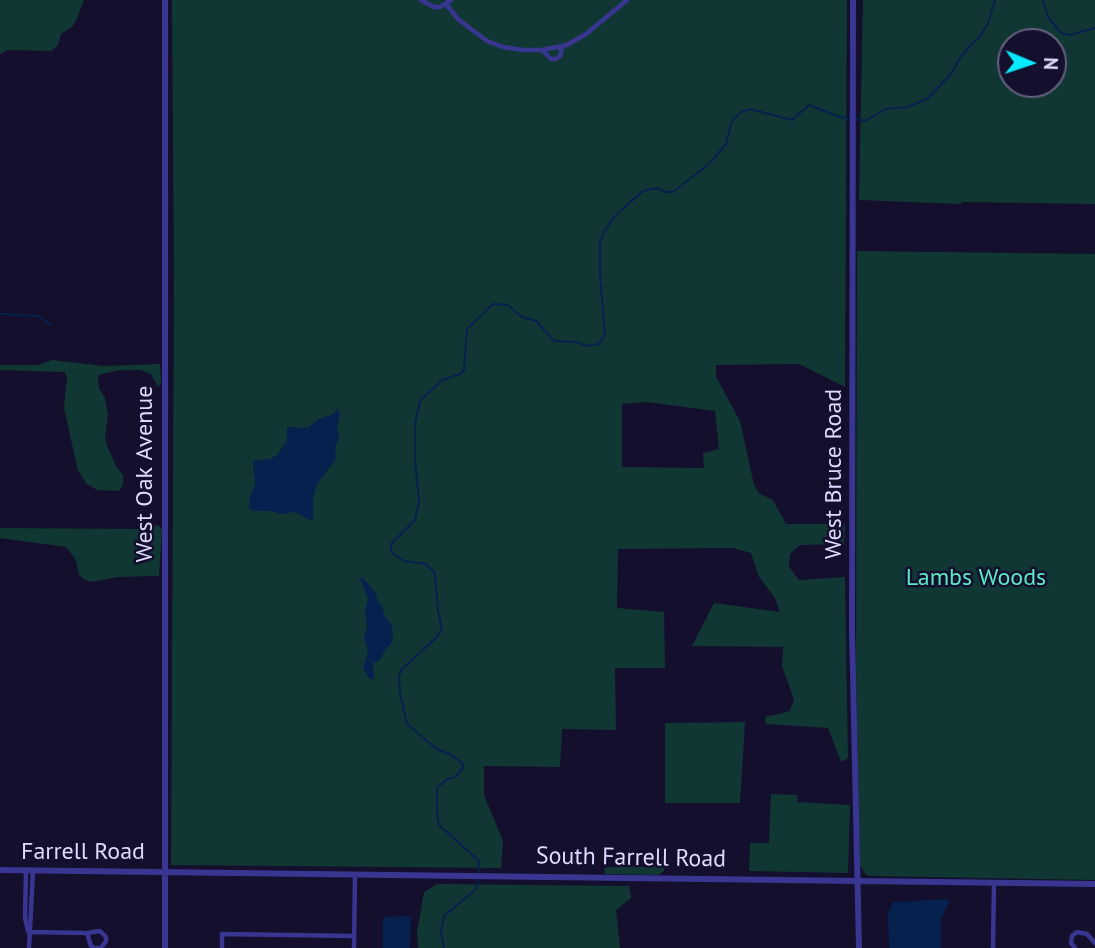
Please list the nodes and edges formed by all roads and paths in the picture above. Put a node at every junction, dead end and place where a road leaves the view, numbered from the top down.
1 (165, 0) edge
2 (421, 0) edge
3 (627, 0) edge
4 (853, 0) edge
5 (449, 2) edge
6 (562, 46) junction
7 (542, 50) junction
8 (0, 870) edge
9 (30, 871) junction
10 (166, 872) junction
11 (355, 874) junction
12 (858, 880) junction
13 (994, 882) junction
14 (1095, 884) edge
15 (29, 932) junction
16 (87, 933) junction
17 (354, 936) junction
18 (1095, 943) edge
19 (29, 948) edge
20 (165, 948) edge
21 (222, 948) edge
22 (354, 948) edge
23 (859, 948) edge
24 (993, 948) edge
25 (1075, 948) edge

1 - 10 street, West Oak Avenue
2 - 5 street
3 - 6 street
4 - 12 street, West Bruce Road
5 - 7 street
6 - 7 street
6 - 7 street
8 - 9 street, Farrell Road
9 - 10 street, Farrell Road
9 - 15 street
10 - 11 street, South Farrell Road
10 - 20 street, West Oak Avenue
11 - 12 street, South Farrell Road
11 - 17 street
12 - 13 street, South Farrell Road
12 - 23 street, West Bruce Road
13 - 14 street, South Farrell Road
13 - 24 street
15 - 16 street
15 - 19 street
16 - 16 street
17 - 21 street
17 - 22 street
18 - 25 street

